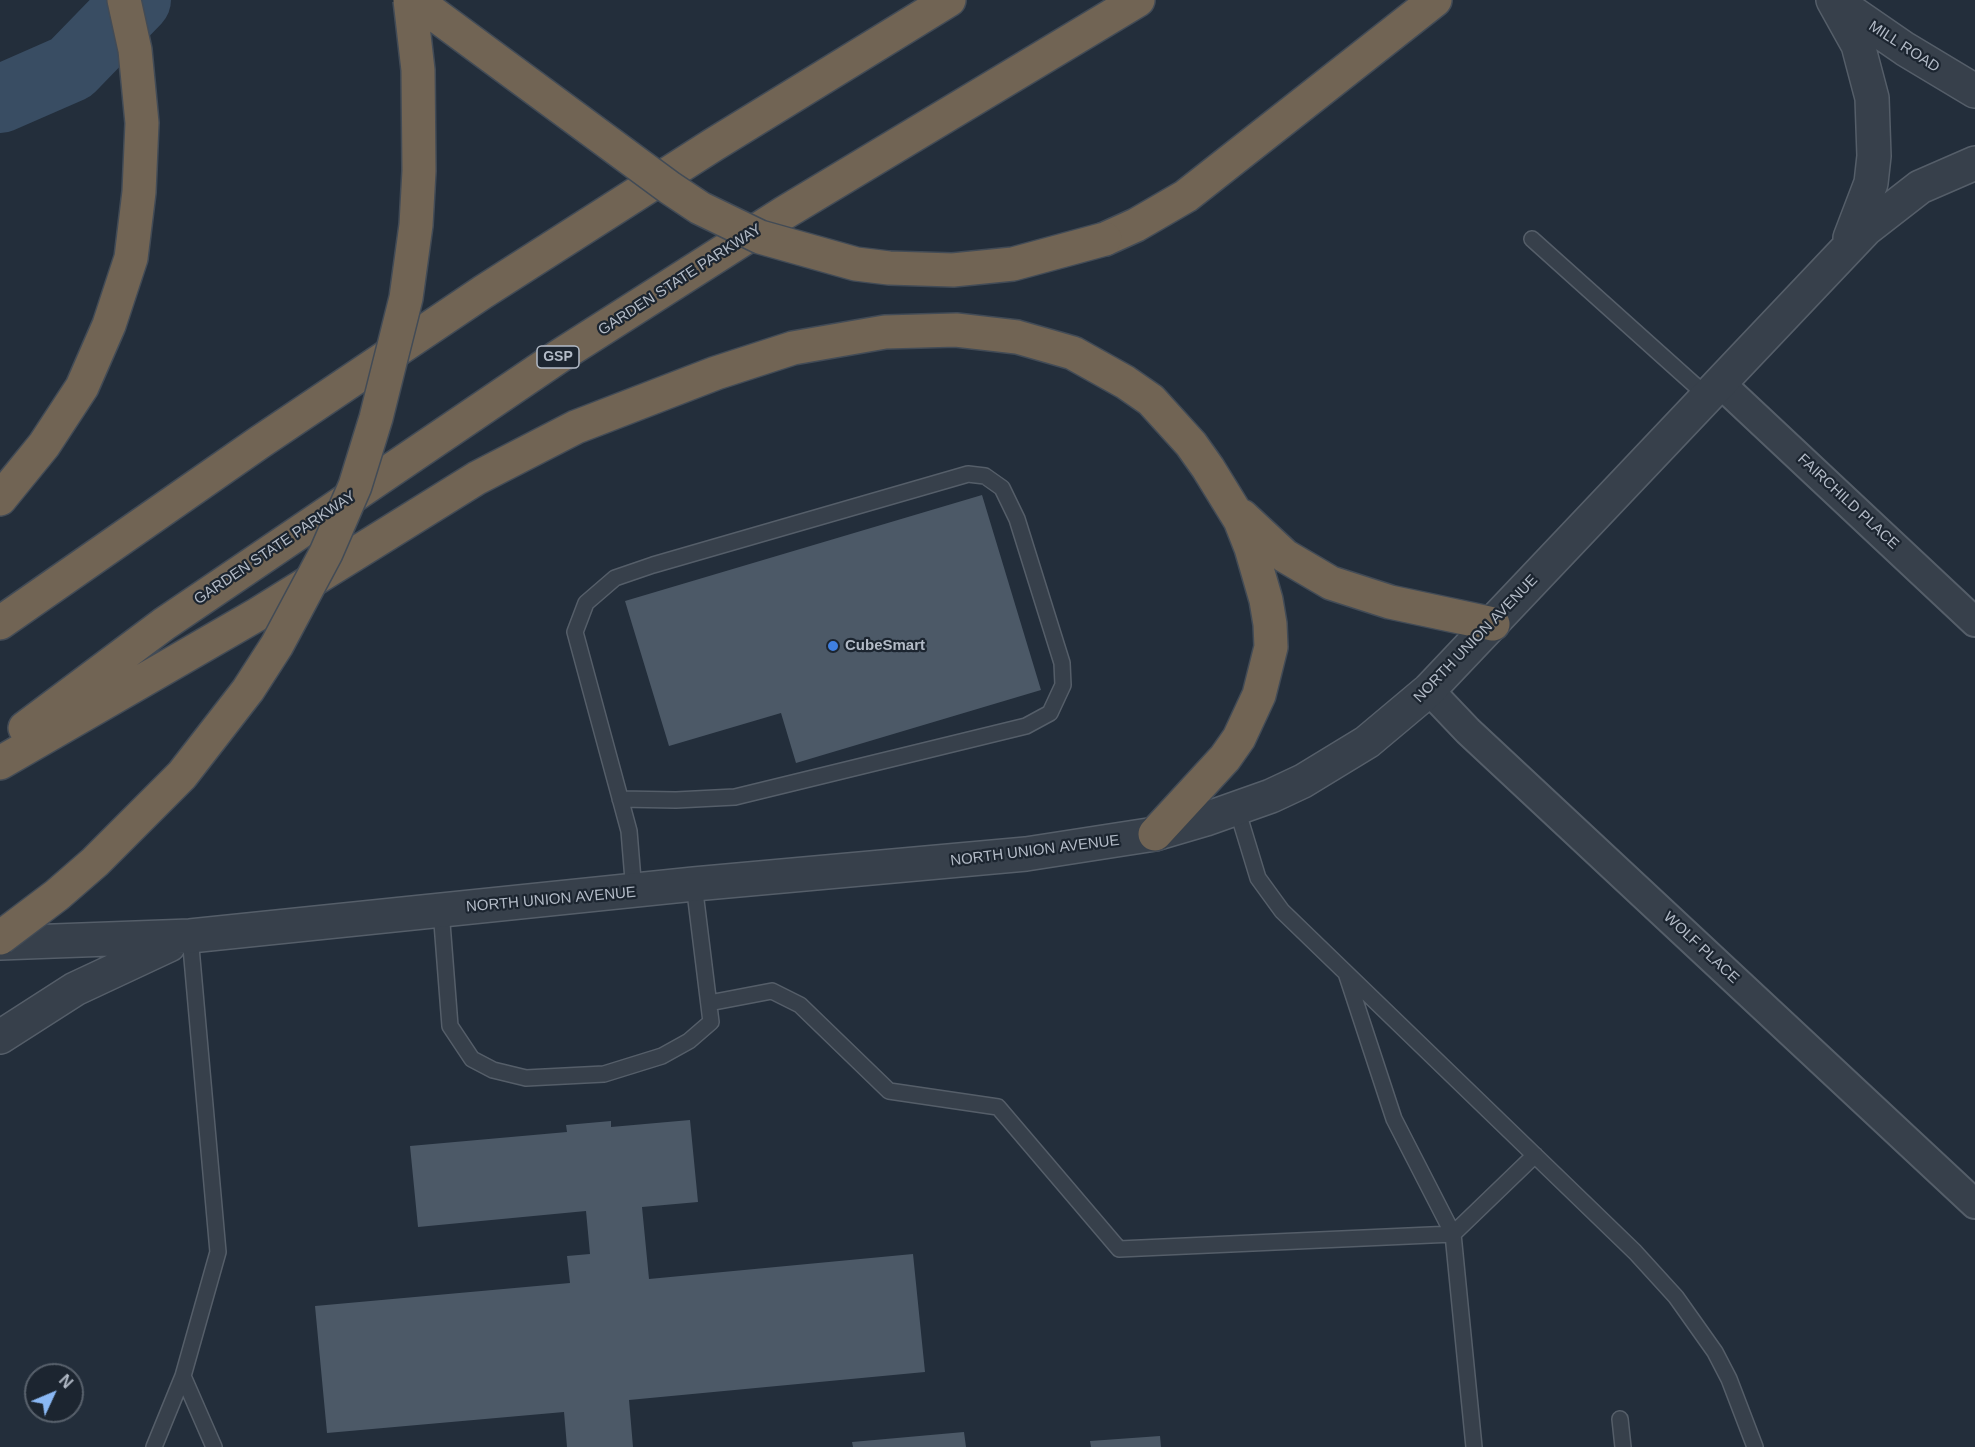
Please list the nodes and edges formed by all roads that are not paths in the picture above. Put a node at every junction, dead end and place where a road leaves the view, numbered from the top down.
1 (124, 0) edge
2 (410, 0) edge
3 (415, 0) edge
4 (949, 0) edge
5 (1138, 0) edge
6 (1435, 0) edge
7 (1834, 0) edge
8 (1975, 91) edge
9 (1975, 163) edge
10 (1532, 239) dead end
11 (1844, 250) junction
12 (1714, 389) junction
13 (1224, 494) junction
14 (0, 499) edge
15 (1975, 622) edge
16 (0, 623) edge
17 (1493, 624) junction
18 (1429, 690) junction
19 (0, 747) edge
20 (0, 764) edge
21 (620, 799) junction
22 (1237, 809) junction
23 (1155, 834) junction
24 (694, 884) junction
25 (634, 892) junction
26 (441, 910) junction
27 (190, 936) junction
28 (0, 938) edge
29 (0, 943) edge
30 (1346, 973) junction
31 (709, 1003) junction
32 (0, 1037) edge
33 (1535, 1155) junction
34 (1975, 1204) edge
35 (1453, 1234) junction
36 (183, 1376) junction
37 (1620, 1419) dead end
38 (154, 1447) edge
39 (214, 1447) edge
40 (1474, 1447) edge
41 (1623, 1447) edge
42 (1755, 1447) edge

1 - 14 highway
2 - 28 highway, bridge
3 - 6 highway, bridge
4 - 16 highway
5 - 19 highway, GARDEN STATE PARKWAY / GSP
7 - 8 street, MILL ROAD
7 - 11 street, NORTH UNION AVENUE
9 - 11 street, NORTH UNION AVENUE
10 - 12 lane
11 - 12 street, NORTH UNION AVENUE
12 - 15 street, FAIRCHILD PLACE
12 - 17 street, NORTH UNION AVENUE
13 - 17 highway
13 - 20 highway
13 - 23 highway
17 - 18 street, NORTH UNION AVENUE
18 - 22 street, NORTH UNION AVENUE
18 - 34 street, WOLF PLACE
21 - 21 lane
21 - 25 lane
22 - 23 street, NORTH UNION AVENUE
22 - 30 lane
23 - 24 street, NORTH UNION AVENUE
24 - 25 street, NORTH UNION AVENUE
24 - 31 lane
25 - 26 street, NORTH UNION AVENUE
26 - 27 street, NORTH UNION AVENUE
26 - 31 lane
27 - 29 street, NORTH UNION AVENUE
27 - 32 street
27 - 36 lane
30 - 33 lane
30 - 35 lane
31 - 35 lane
33 - 35 lane
33 - 42 lane
35 - 40 lane
36 - 38 lane
36 - 39 lane
37 - 41 lane

